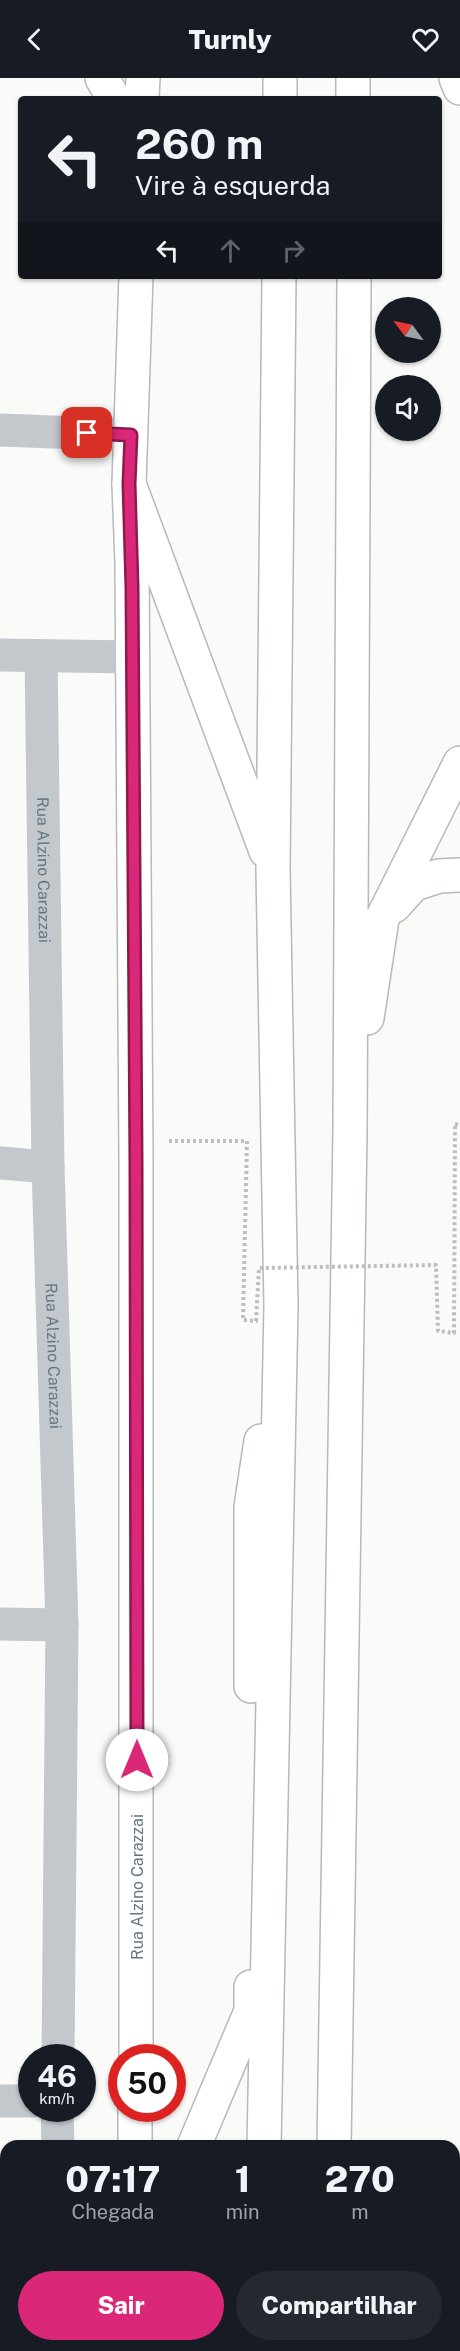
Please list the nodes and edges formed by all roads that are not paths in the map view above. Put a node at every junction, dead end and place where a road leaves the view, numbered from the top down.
1 (102, 78) edge
2 (143, 78) edge
3 (280, 78) edge
4 (353, 78) edge
5 (456, 78) edge
6 (460, 88) edge
7 (112, 96) edge
8 (142, 96) edge
9 (280, 96) edge
10 (353, 96) edge
11 (136, 279) edge
12 (279, 279) edge
13 (354, 279) edge
14 (0, 430) edge
15 (131, 435) junction
16 (129, 484) junction
17 (0, 655) edge
18 (41, 656) junction
19 (133, 657) junction
20 (460, 763) edge
21 (273, 870) junction
22 (460, 875) edge
23 (382, 919) junction
24 (350, 1132) junction
25 (0, 1163) edge
26 (48, 1167) junction
27 (281, 1306) junction
28 (0, 1623) edge
29 (62, 1625) junction
30 (57, 2044) edge
31 (136, 2044) edge
32 (0, 2101) edge
33 (18, 2101) edge
34 (57, 2122) edge
35 (135, 2122) edge
36 (58, 2140) edge
37 (135, 2140) edge
38 (197, 2140) edge
39 (264, 2140) edge
40 (334, 2140) edge

1 - 7 main road
2 - 8 main road
3 - 9 main road
4 - 10 main road
5 - 6 main road
11 - 15 main road, Rua Alzino Carazzai
12 - 21 main road
13 - 24 main road
14 - 15 street
15 - 16 main road, Rua Alzino Carazzai
16 - 19 main road, Rua Alzino Carazzai
16 - 21 main road
17 - 18 street
18 - 19 street
18 - 26 street, Rua Alzino Carazzai
19 - 31 main road, Rua Alzino Carazzai
20 - 23 main road
21 - 27 main road
22 - 23 main road
23 - 24 main road
24 - 40 main road
25 - 26 street
26 - 29 street, Rua Alzino Carazzai
27 - 38 main road
27 - 39 main road
28 - 29 street
29 - 30 street, Rua Alzino Carazzai
32 - 33 street
34 - 36 street
35 - 37 main road

